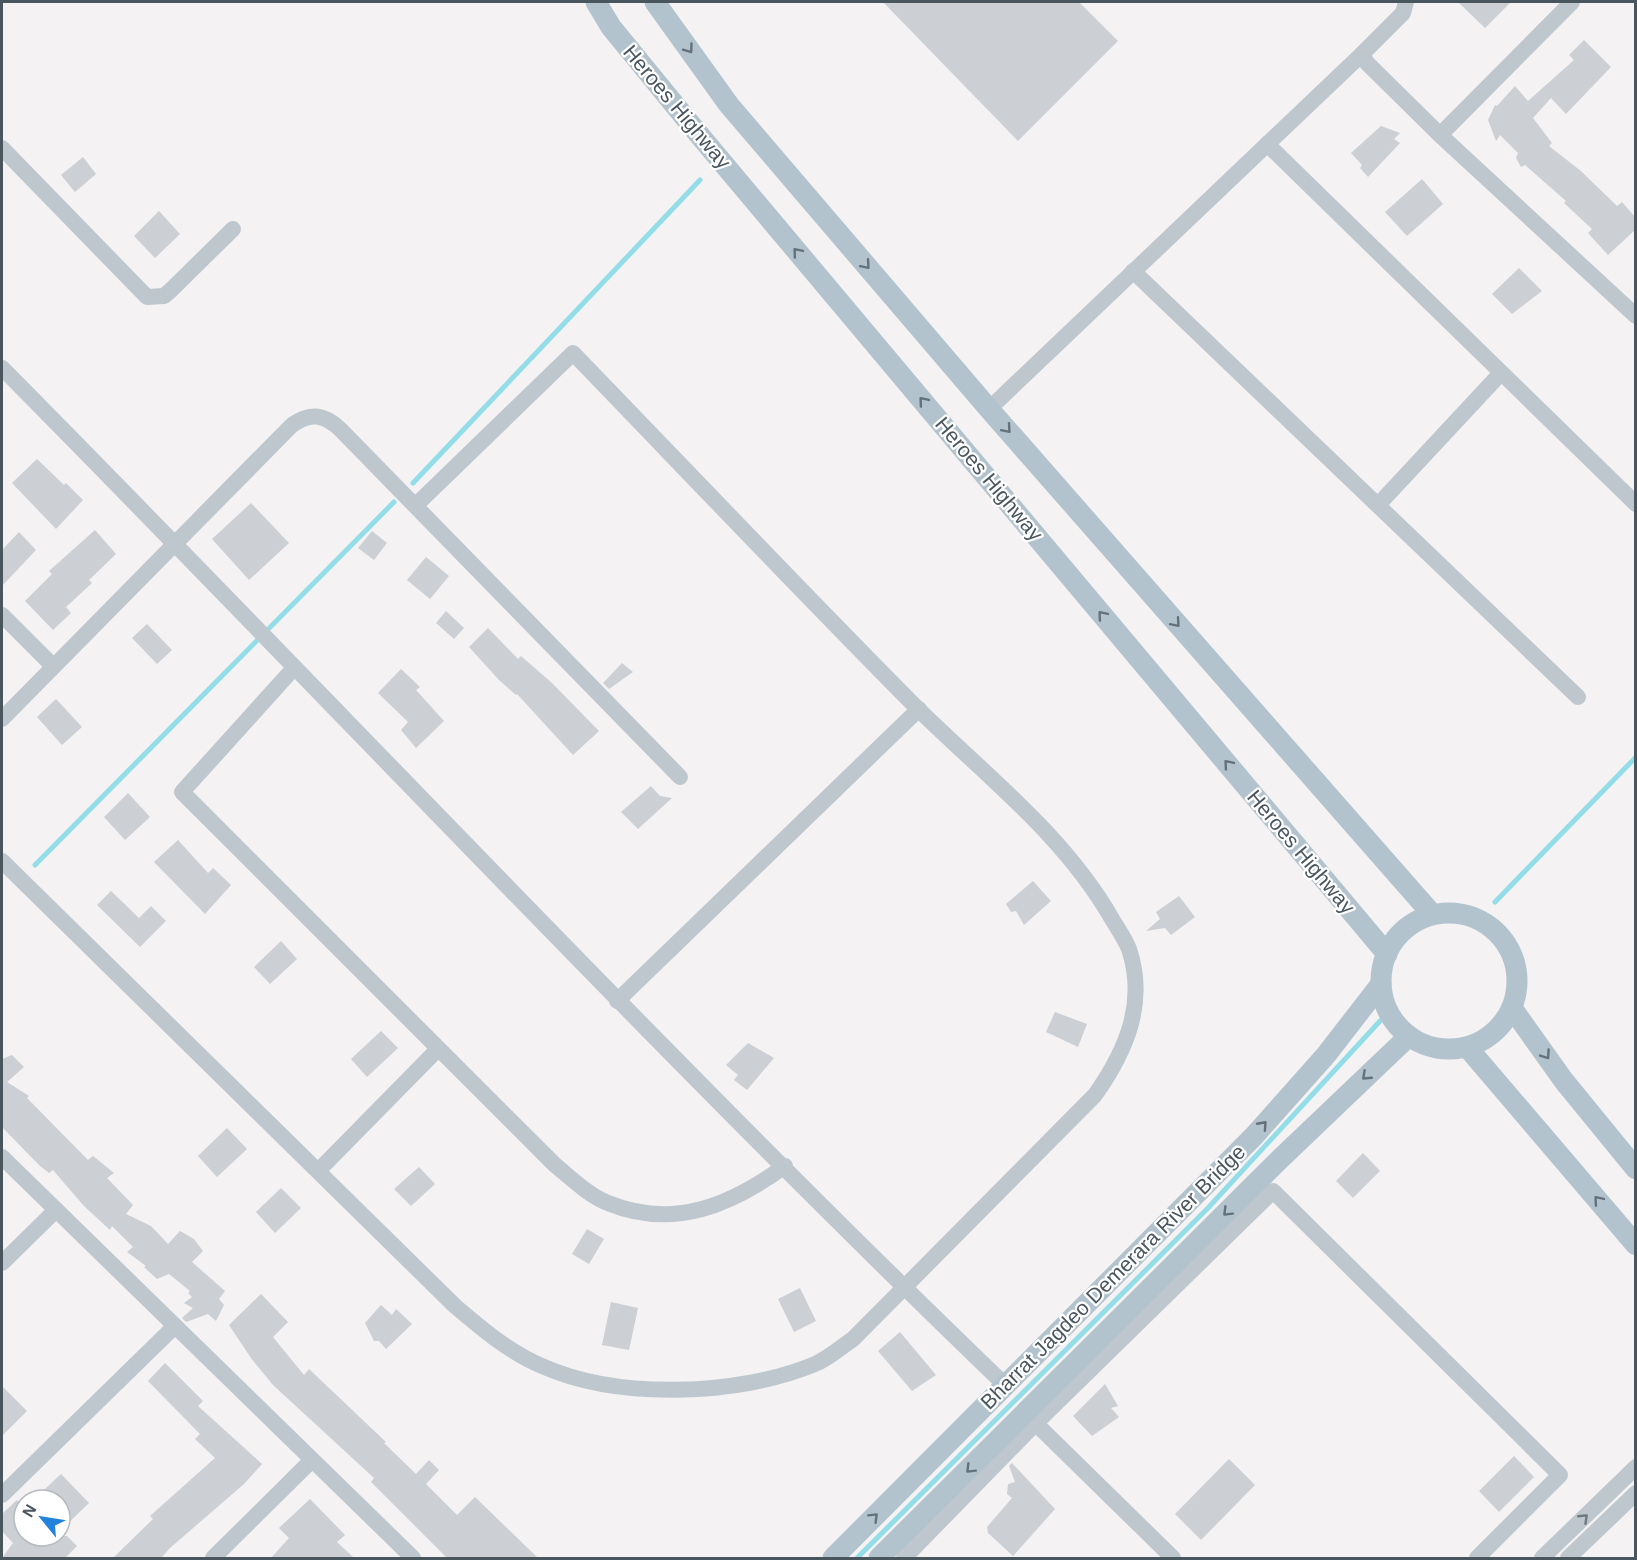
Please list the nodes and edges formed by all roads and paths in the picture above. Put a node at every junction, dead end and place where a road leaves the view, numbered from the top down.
1 (596, 2) edge
2 (655, 2) edge
3 (1406, 2) edge
4 (1572, 2) edge
5 (1362, 54) junction
6 (1440, 135) junction
7 (1267, 144) junction
8 (2, 148) edge
9 (233, 230) dead end
10 (1133, 271) junction
11 (1635, 316) edge
12 (2, 368) edge
13 (1501, 373) junction
14 (989, 409) junction
15 (1635, 504) edge
16 (416, 505) junction
17 (1378, 505) junction
18 (175, 543) junction
19 (2, 615) edge
20 (53, 666) junction
21 (294, 668) junction
22 (1578, 697) dead end
23 (919, 709) junction
24 (2, 719) edge
25 (680, 777) dead end
26 (2, 861) edge
27 (1432, 914) junction
28 (1387, 954) junction
29 (1381, 984) junction
30 (617, 1001) junction
31 (1512, 1008) junction
32 (1409, 1036) junction
33 (1467, 1047) junction
34 (438, 1049) junction
35 (2, 1157) edge
36 (784, 1166) junction
37 (1635, 1169) edge
38 (319, 1170) junction
39 (56, 1210) junction
40 (1635, 1245) edge
41 (2, 1263) edge
42 (905, 1289) junction
43 (175, 1326) junction
44 (1005, 1385) junction
45 (1030, 1419) junction
46 (312, 1460) junction
47 (1635, 1467) edge
48 (1635, 1493) edge
49 (2, 1496) edge
50 (213, 1558) edge
51 (413, 1558) edge
52 (833, 1558) edge
53 (879, 1558) edge
54 (904, 1558) edge
55 (1173, 1558) edge
56 (1477, 1558) edge
57 (1542, 1558) edge
58 (1569, 1558) edge

28 -> 1 main road, Heroes Highway
2 -> 14 main road, Heroes Highway
3 - 5 street
4 - 6 street
5 - 6 street
5 - 7 street
6 - 11 street
7 - 10 street
7 - 13 street
8 - 9 street
10 - 14 street
10 - 17 street
12 - 18 street
13 - 15 street
13 - 17 street
14 -> 27 main road, Heroes Highway
16 - 18 street
16 - 23 street
16 - 25 street
17 - 22 street
18 - 20 street
18 - 21 street
19 - 20 street
20 - 24 street
21 - 30 street
21 - 34 street
23 - 30 street
23 - 42 street
26 - 38 street
27 - 28 main road
27 - 31 main road
28 - 29 main road
29 - 32 main road
44 -> 29 main road, Bharrat Jagdeo Demerara River Bridge
30 - 36 street
31 - 33 main road
31 -> 37 main road
32 - 33 main road
32 -> 45 main road, Bharrat Jagdeo Demerara River Bridge
40 -> 33 main road
34 - 36 street
34 - 38 street
35 - 39 street
36 - 42 street
38 - 42 street
39 - 41 street
39 - 43 street
42 - 44 street
43 - 46 street
43 - 49 street
52 -> 44 main road, Bharrat Jagdeo Demerara River Bridge
45 -> 53 main road, Bharrat Jagdeo Demerara River Bridge
45 - 54 street
45 - 55 street
45 - 56 street
46 - 50 street
46 - 51 street
57 -> 47 street
48 - 58 street

